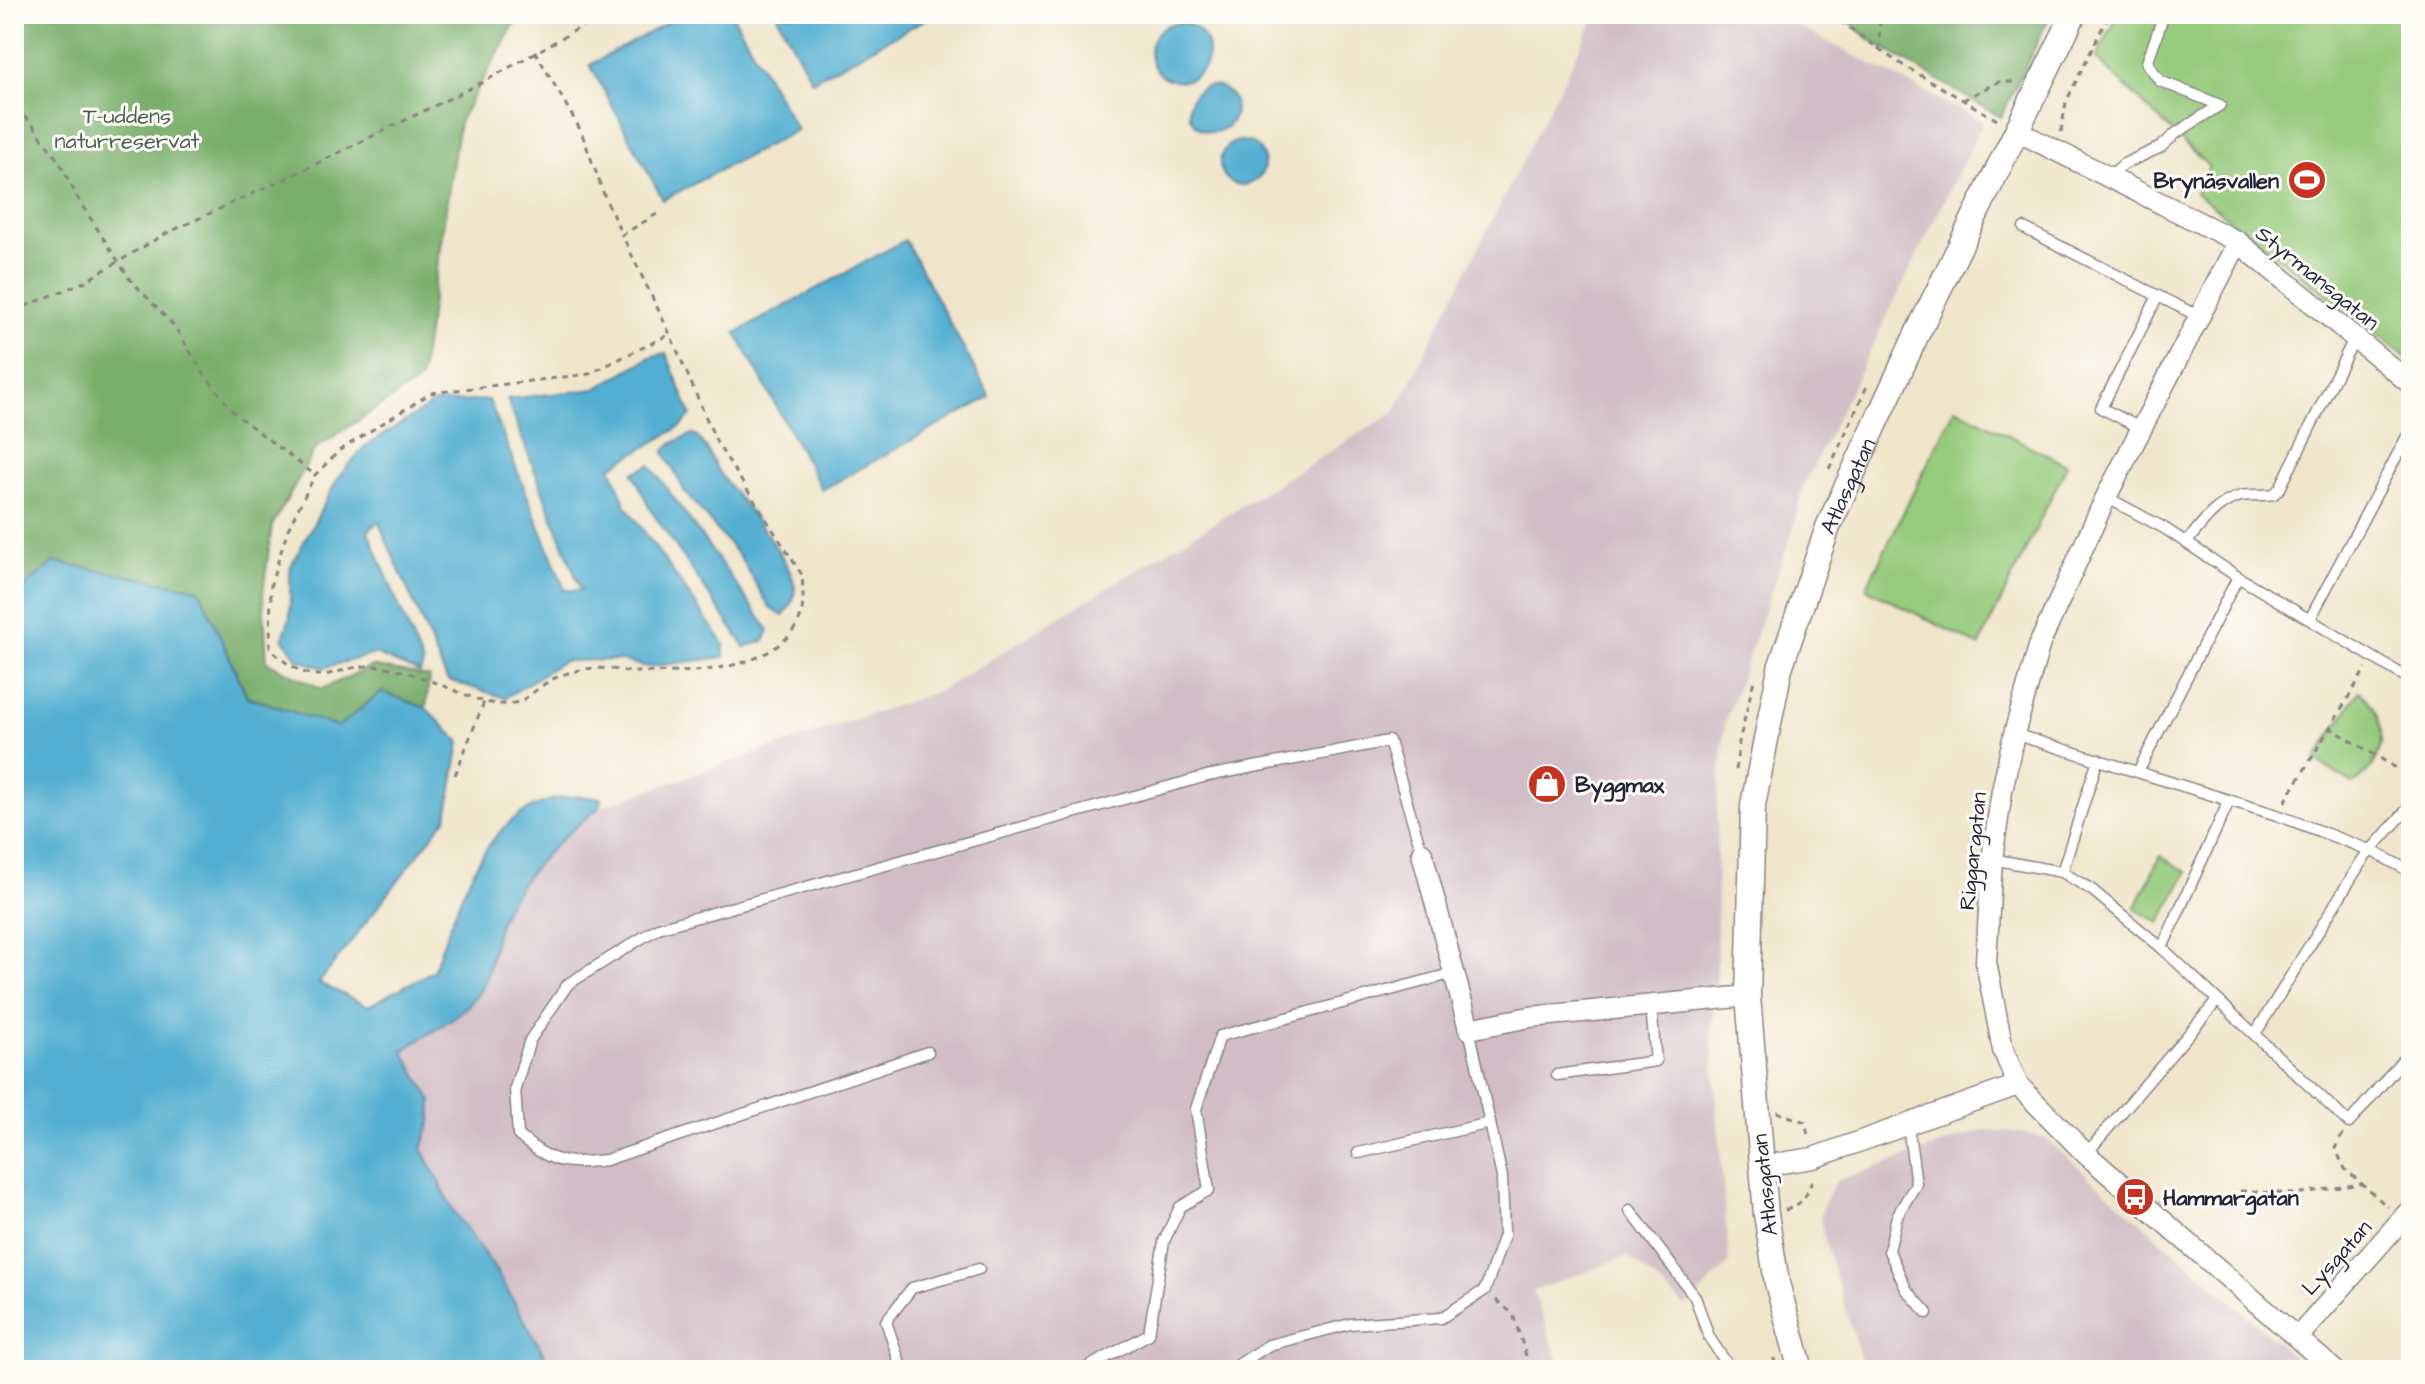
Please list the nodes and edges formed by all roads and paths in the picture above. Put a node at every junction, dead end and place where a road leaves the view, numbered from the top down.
1 (604, 14) edge
2 (1830, 14) edge
3 (1880, 14) edge
4 (2074, 14) edge
5 (2109, 14) edge
6 (2164, 14) edge
7 (1879, 50) junction
8 (535, 51) junction
9 (2023, 82) dead end
10 (1962, 101) junction
11 (14, 110) edge
12 (2010, 127) junction
13 (2057, 152) junction
14 (2108, 177) junction
15 (657, 214) dead end
16 (2024, 228) dead end
17 (622, 235) junction
18 (2238, 242) junction
19 (118, 262) junction
20 (2158, 296) junction
21 (14, 311) edge
22 (2200, 317) junction
23 (670, 334) junction
24 (2355, 337) junction
25 (1874, 371) dead end
26 (2411, 384) edge
27 (2142, 429) junction
28 (2411, 429) edge
29 (315, 475) junction
30 (1825, 478) dead end
31 (2106, 497) junction
32 (2187, 542) junction
33 (2238, 577) junction
34 (2310, 619) junction
35 (2373, 657) junction
36 (1756, 674) dead end
37 (2411, 680) edge
38 (484, 702) junction
39 (2328, 726) junction
40 (2014, 734) junction
41 (2098, 759) junction
42 (2138, 772) junction
43 (455, 775) dead end
44 (2411, 777) edge
45 (1735, 781) dead end
46 (2229, 801) junction
47 (2411, 805) edge
48 (2277, 815) junction
49 (2372, 851) junction
50 (1422, 853) joint
51 (1992, 859) junction
52 (2062, 872) junction
53 (2411, 872) edge
54 (2162, 948) junction
55 (1455, 973) junction
56 (1748, 996) junction
57 (2217, 1001) junction
58 (1651, 1006) junction
59 (1469, 1029) junction
60 (2255, 1034) junction
61 (2411, 1050) edge
62 (928, 1052) dead end
63 (1557, 1075) dead end
64 (2018, 1085) junction
65 (1490, 1123) junction
66 (2349, 1123) junction
67 (1908, 1125) junction
68 (1358, 1153) dead end
69 (2086, 1154) junction
70 (1762, 1166) junction
71 (2361, 1184) junction
72 (2240, 1191) dead end
73 (1630, 1210) dead end
74 (2406, 1214) edge
75 (979, 1269) dead end
76 (1485, 1290) junction
77 (1927, 1313) dead end
78 (2298, 1337) junction
79 (1786, 1366) edge
80 (902, 1370) edge
81 (1083, 1370) edge
82 (1230, 1370) edge
83 (1527, 1370) edge
84 (1731, 1370) edge
85 (2334, 1370) edge

1 - 8 path
2 - 7 path
3 - 7 path
4 - 12 street, Atlasgatan
5 - 13 path
6 - 14 lane
7 - 10 path
8 - 17 path
8 - 19 path
9 - 10 path
10 - 12 path
11 - 19 path
12 - 13 street, Styrmansgatan
12 - 56 street, Atlasgatan
13 - 14 street, Styrmansgatan
14 - 18 street, Styrmansgatan
15 - 17 path
16 - 20 lane
17 - 23 path
18 - 22 street, Riggargatan
18 - 24 street, Styrmansgatan
19 - 21 path
19 - 29 path
20 - 22 lane
20 - 27 lane
22 - 27 street, Riggargatan
23 - 29 path
23 - 38 path
24 - 26 street, Styrmansgatan
24 - 32 lane
25 - 30 path
27 - 31 street, Riggargatan
28 - 34 lane
29 - 38 path
31 - 32 lane
31 - 40 street, Riggargatan
32 - 33 lane
33 - 34 lane
33 - 42 lane
34 - 35 lane
35 - 37 lane
35 - 39 path
36 - 45 path
38 - 43 path
39 - 44 path
39 - 48 path
40 - 41 lane
40 - 51 street, Riggargatan
41 - 42 lane
41 - 52 lane
42 - 46 lane
46 - 48 lane
46 - 54 lane
47 - 49 lane
48 - 49 lane
49 - 53 lane
49 - 60 lane
50 - 55 street
50 - 62 lane
51 - 52 lane
51 - 64 street, Riggargatan
52 - 54 lane
54 - 57 lane
55 - 59 street
55 - 81 lane
56 - 58 street
56 - 70 street, Atlasgatan
57 - 60 lane
57 - 69 lane
58 - 59 street
58 - 63 lane
59 - 65 lane
60 - 66 lane
61 - 66 lane
64 - 67 street
64 - 69 street, Riggargatan
65 - 68 lane
65 - 76 lane
66 - 71 path
67 - 70 street
67 - 77 lane
69 - 78 street, Riggargatan
70 - 79 street, Atlasgatan
71 - 72 path
71 - 74 path
73 - 84 lane
74 - 78 street, Lysgatan
75 - 80 lane
76 - 82 lane
76 - 83 path
78 - 85 street, Riggargatan

